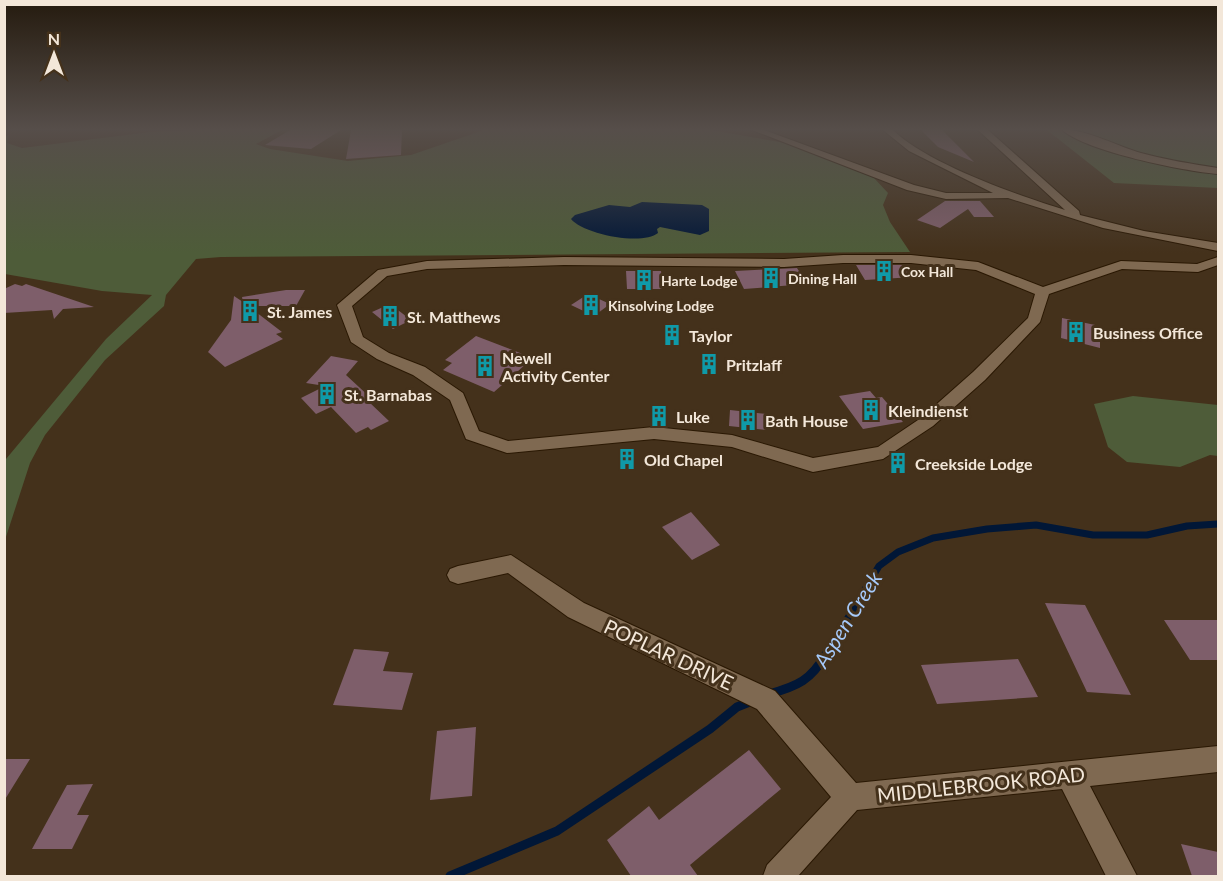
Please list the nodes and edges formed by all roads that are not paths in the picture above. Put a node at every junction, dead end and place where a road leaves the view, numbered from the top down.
1 (867, 171) edge
2 (953, 171) edge
3 (977, 171) edge
4 (1029, 171) edge
5 (1007, 194) junction
6 (1078, 216) junction
7 (1218, 253) edge
8 (1043, 292) junction
9 (458, 575) dead end
10 (1218, 759) edge
11 (1070, 776) junction
12 (850, 797) junction
13 (778, 876) edge
14 (1122, 876) edge

1 - 5 street
2 - 5 street
3 - 5 street
4 - 6 street
5 - 6 street
6 - 7 street
7 - 8 street
8 - 8 street
9 - 12 street, POPLAR DRIVE
10 - 11 street, MIDDLEBROOK ROAD
11 - 12 street, MIDDLEBROOK ROAD
11 - 14 street
12 - 13 street

